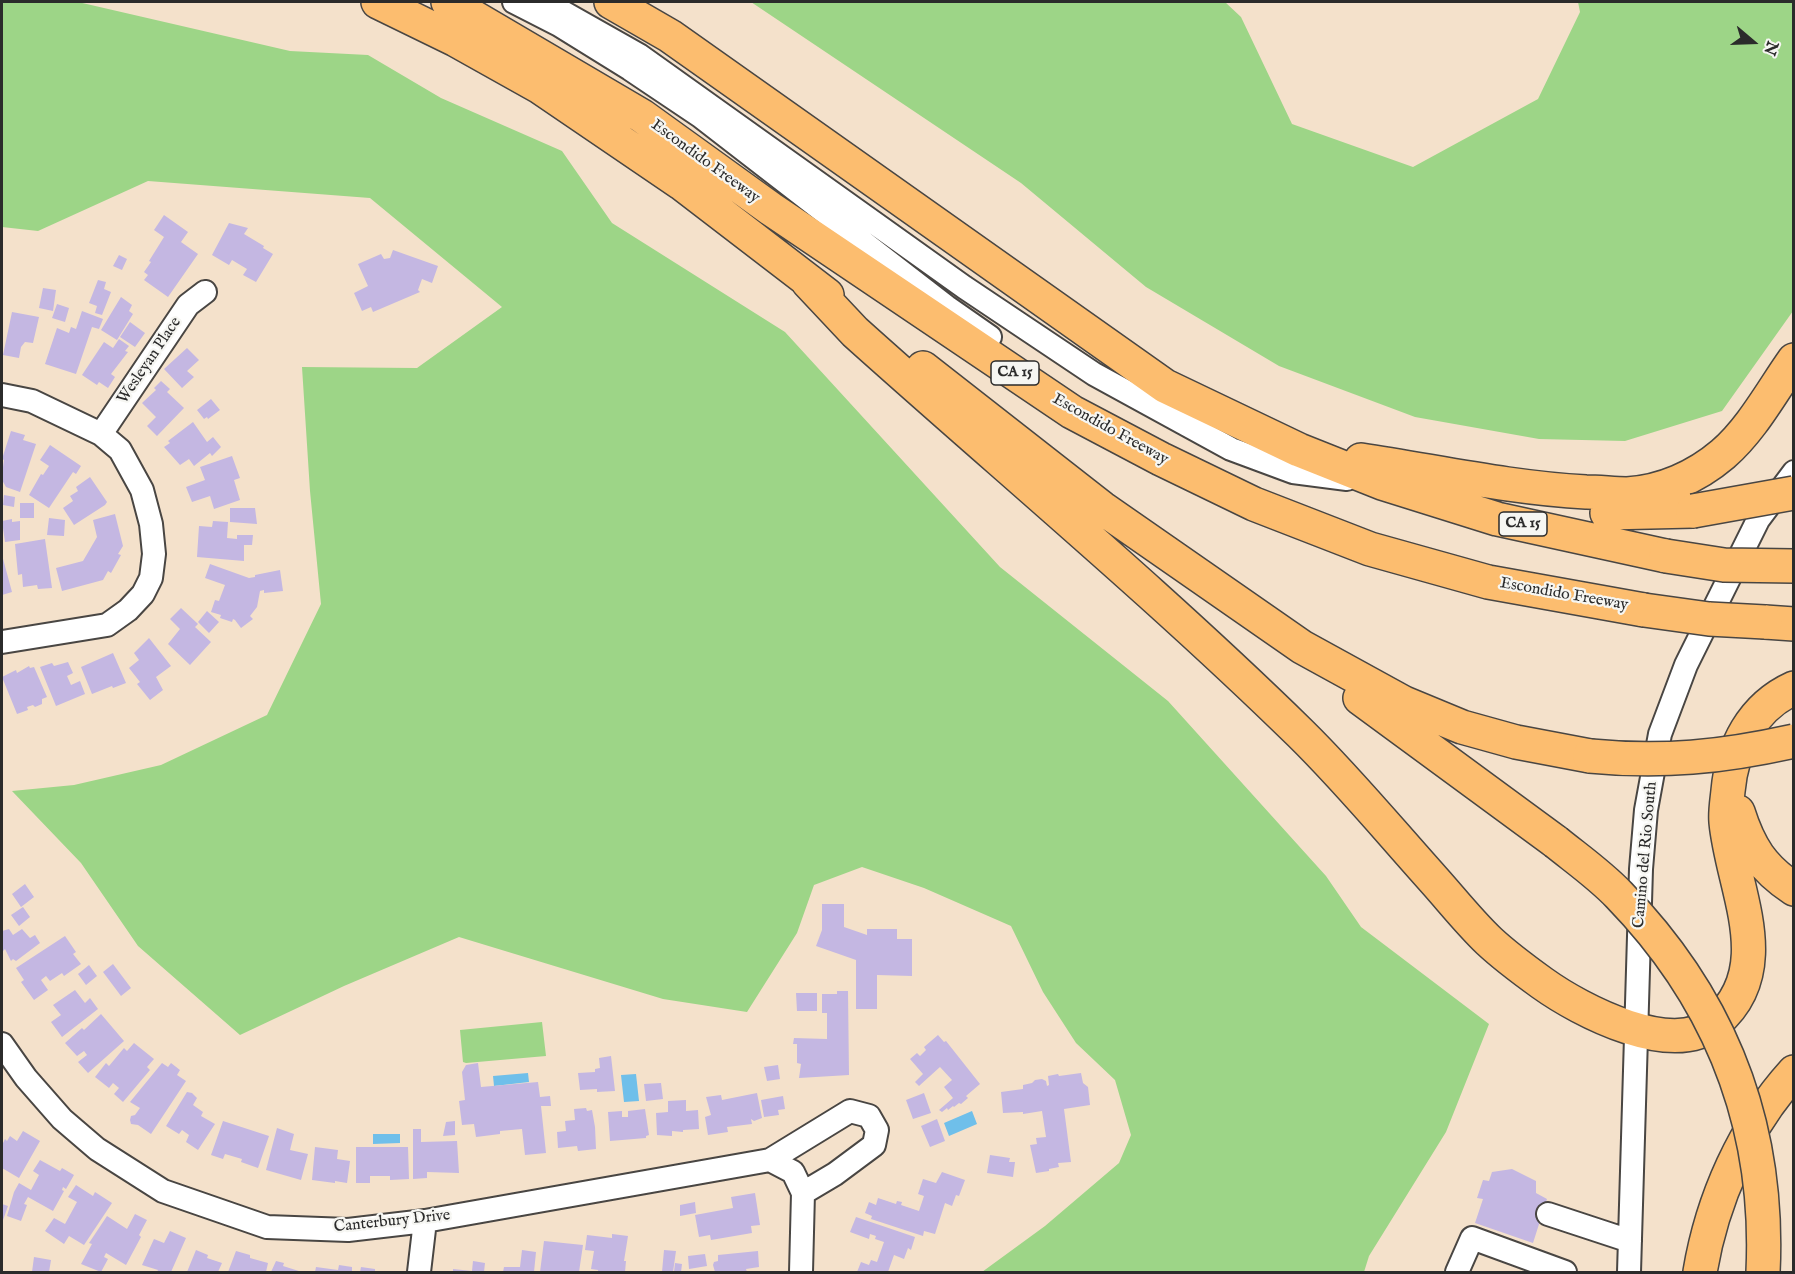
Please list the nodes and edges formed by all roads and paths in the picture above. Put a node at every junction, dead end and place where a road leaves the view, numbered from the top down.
1 (378, 2) edge
2 (448, 2) edge
3 (514, 2) edge
4 (545, 2) edge
5 (610, 2) edge
6 (808, 282) junction
7 (205, 292) dead end
8 (1794, 360) edge
9 (2, 396) edge
10 (101, 434) junction
11 (1299, 450) junction
12 (1161, 459) junction
13 (1427, 470) junction
14 (1794, 472) edge
15 (1382, 483) junction
16 (1794, 493) edge
17 (1794, 566) edge
18 (1709, 619) junction
19 (1779, 623) edge
20 (2, 642) edge
21 (1302, 647) junction
22 (1794, 688) edge
23 (1794, 741) edge
24 (1729, 784) junction
25 (1794, 889) edge
26 (1636, 1029) junction
27 (2, 1044) edge
28 (1794, 1072) edge
29 (770, 1160) junction
30 (803, 1193) junction
31 (1548, 1214) dead end
32 (425, 1221) junction
33 (1630, 1241) junction
34 (419, 1272) edge
35 (801, 1272) edge
36 (1457, 1272) edge
37 (1566, 1272) edge
38 (1629, 1272) edge
39 (1700, 1272) edge
40 (1763, 1272) edge

1 - 6 highway
2 - 12 highway, Escondido Freeway / CA 15
3 - 12 street
4 - 15 street
5 - 11 highway, CA 15
6 - 21 highway
6 - 26 highway
7 - 10 street, Wesleyan Place
8 - 13 highway
9 - 10 street
10 - 20 street
11 - 13 highway
11 - 15 highway, CA 15
12 - 18 highway, Escondido Freeway / CA 15, bridge
13 - 16 highway, bridge
14 - 18 street, Camino del Rio South
15 - 17 highway, CA 15, bridge
18 - 19 highway, Escondido Freeway / CA 15, bridge
18 - 26 street, Camino del Rio South
21 - 23 highway, bridge
21 - 40 highway, bridge
22 - 24 highway
24 - 25 highway
24 - 26 highway
26 - 33 street, Camino del Rio South
27 - 32 street, Canterbury Drive
28 - 39 highway
29 - 30 street
29 - 30 street
29 - 32 street, Canterbury Drive
30 - 35 street
31 - 33 street
32 - 34 street
33 - 38 street, Camino del Rio South
36 - 37 street

